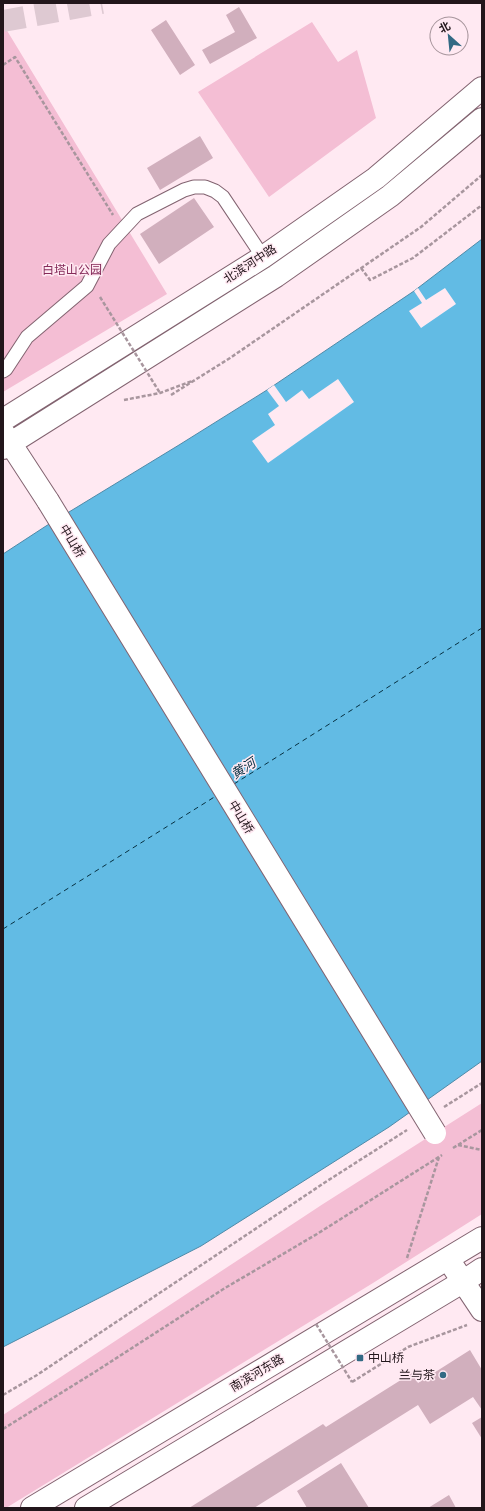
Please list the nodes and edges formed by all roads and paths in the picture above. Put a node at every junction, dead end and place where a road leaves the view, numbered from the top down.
1 (3, 64) edge
2 (482, 88) edge
3 (482, 119) edge
4 (482, 175) edge
5 (482, 205) edge
6 (122, 230) junction
7 (263, 257) junction
8 (361, 268) junction
9 (100, 297) dead end
10 (3, 371) edge
11 (198, 378) junction
12 (160, 393) junction
13 (171, 396) dead end
14 (119, 400) dead end
15 (3, 420) edge
16 (5, 441) edge
17 (482, 1083) edge
18 (442, 1108) dead end
19 (410, 1129) dead end
20 (482, 1130) edge
21 (435, 1133) junction
22 (458, 1145) junction
23 (451, 1149) dead end
24 (482, 1150) edge
25 (445, 1153) dead end
26 (439, 1157) junction
27 (482, 1238) edge
28 (448, 1259) junction
29 (405, 1262) dead end
30 (482, 1269) edge
31 (464, 1281) junction
32 (475, 1317) edge
33 (322, 1319) dead end
34 (3, 1395) edge
35 (3, 1429) edge
36 (32, 1508) edge
37 (86, 1508) edge

1 - 6 path
2 - 7 main road, 北滨河中路
3 - 16 main road, 北滨河中路
4 - 8 path
5 - 8 path
6 - 7 lane
6 - 10 lane
7 - 15 main road, 北滨河中路
8 - 11 path
9 - 12 path, bridge
11 - 12 path
11 - 13 path
12 - 14 path
16 - 21 main road, 中山桥, bridge
17 - 18 path
19 - 34 path
20 - 22 path
21 - 22 path
21 - 26 path
22 - 23 path
22 - 24 path
25 - 26 path
26 - 29 path
26 - 35 path
27 - 28 main road, 南滨河东路
28 - 31 main road
28 - 36 main road, 南滨河东路
30 - 31 main road
31 - 32 main road
31 - 37 main road
32 - 33 path, bridge

